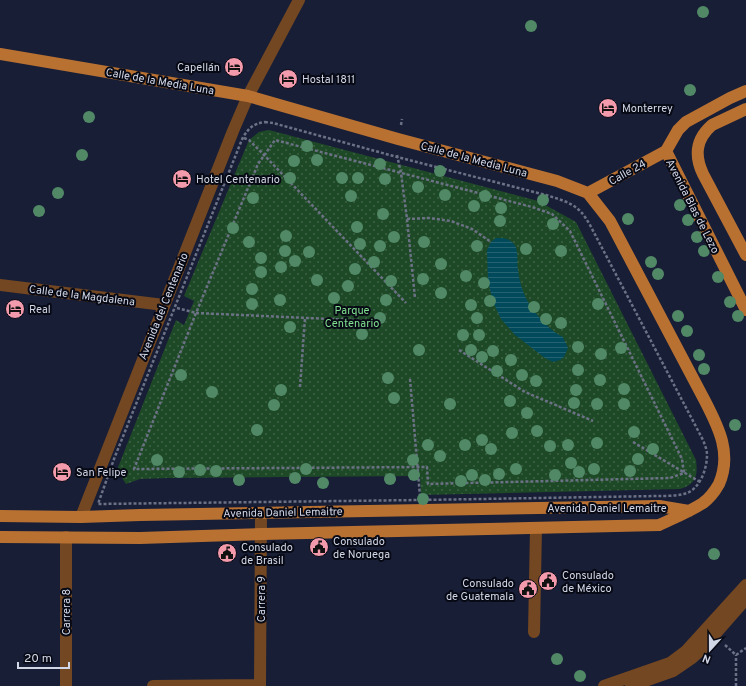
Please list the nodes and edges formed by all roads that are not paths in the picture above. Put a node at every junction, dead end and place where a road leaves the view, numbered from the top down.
1 (299, 0) edge
2 (0, 54) edge
3 (746, 91) edge
4 (248, 96) junction
5 (746, 109) edge
6 (666, 151) junction
7 (588, 193) junction
8 (746, 255) edge
9 (0, 285) edge
10 (169, 307) junction
11 (746, 310) edge
12 (689, 511) junction
13 (261, 513) junction
14 (0, 516) edge
15 (80, 517) junction
16 (536, 528) junction
17 (262, 534) junction
18 (0, 537) edge
19 (66, 537) junction
20 (746, 585) edge
21 (746, 599) edge
22 (534, 632) dead end
23 (66, 686) edge
24 (152, 686) edge
25 (260, 686) edge
26 (604, 686) edge
27 (631, 686) edge

1 - 4 street, Avenida del Centenario
2 - 4 main road, Calle de la Media Luna
3 - 6 main road, Avenida Blas de Lezo
4 - 7 main road, Calle de la Media Luna
4 - 10 street, Avenida del Centenario
5 - 8 main road
6 - 7 main road, Calle 24
6 - 11 main road, Avenida Blas de Lezo
7 - 12 main road
9 - 10 street, Calle de la Magdalena
10 - 15 street, Avenida del Centenario
12 - 13 main road, Avenida Daniel Lemaitre
12 - 16 main road, Avenida Daniel Lemaitre
13 - 15 main road, Avenida Daniel Lemaitre
13 - 17 street, Carrera 9
14 - 15 main road, Avenida Daniel Lemaitre
16 - 17 main road, Avenida Daniel Lemaitre
16 - 22 street
17 - 19 main road, Avenida Daniel Lemaitre
17 - 25 street, Carrera 9
18 - 19 main road, Avenida Daniel Lemaitre
19 - 23 street, Carrera 8
20 - 26 street
21 - 27 street
24 - 25 street

